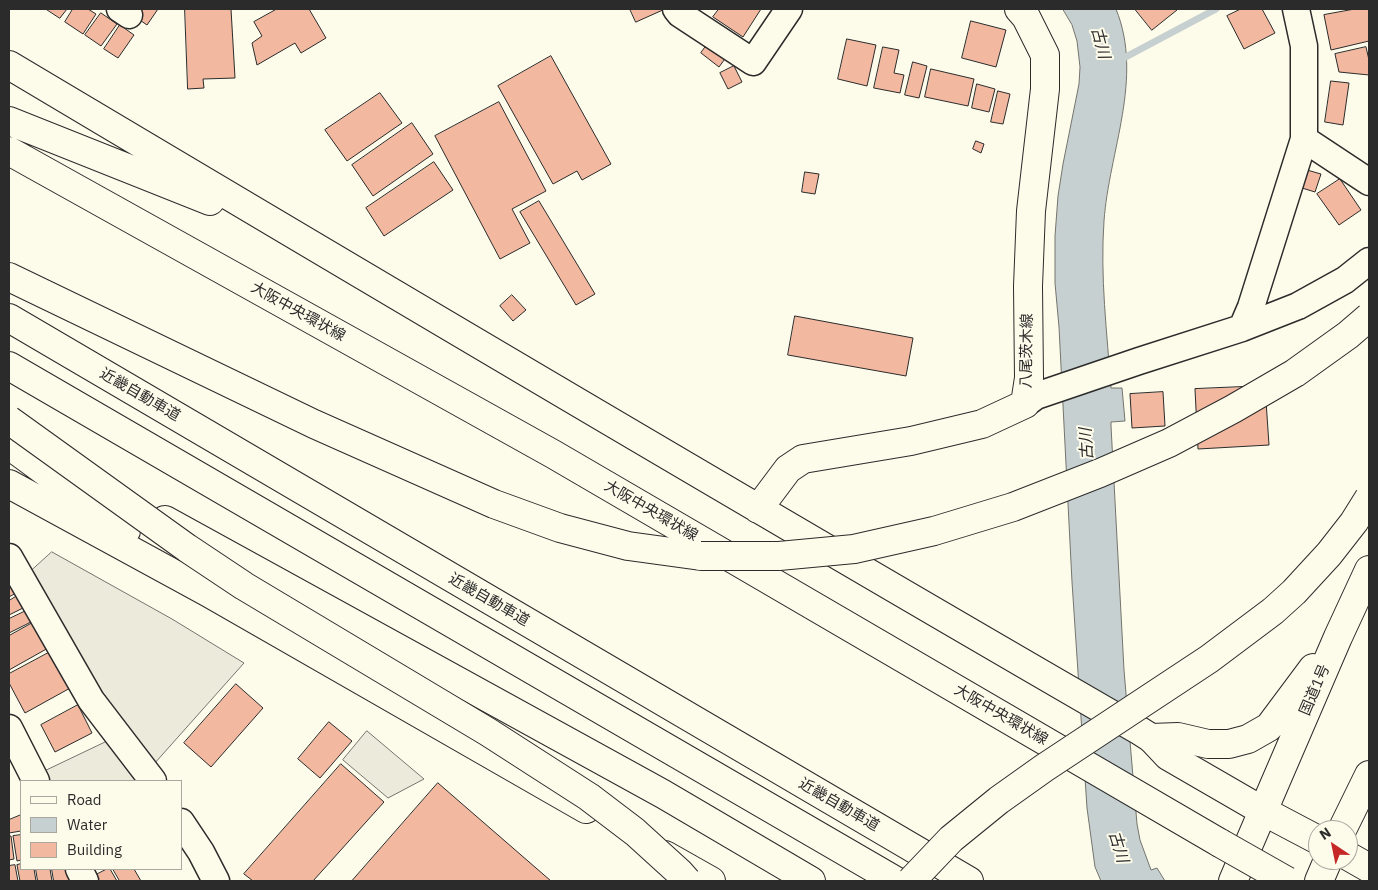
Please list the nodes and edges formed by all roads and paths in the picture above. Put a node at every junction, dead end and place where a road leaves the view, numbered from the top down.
1 (676, 9) edge
2 (789, 9) edge
3 (1019, 9) edge
4 (1296, 9) edge
5 (9, 65) edge
6 (9, 122) edge
7 (1304, 139) junction
8 (9, 151) edge
9 (1369, 182) edge
10 (287, 231) junction
11 (1369, 261) edge
12 (9, 277) edge
13 (1369, 317) edge
14 (9, 318) edge
15 (1242, 328) junction
16 (9, 366) edge
17 (1030, 400) junction
18 (9, 420) edge
19 (9, 433) edge
20 (9, 445) edge
21 (9, 484) edge
22 (1369, 498) edge
23 (758, 508) junction
24 (9, 557) edge
25 (1369, 570) edge
26 (209, 593) junction
27 (1338, 637) junction
28 (9, 728) edge
29 (1146, 735) junction
30 (1369, 775) edge
31 (35, 780) edge
32 (152, 780) edge
33 (1263, 811) junction
34 (1347, 820) edge
35 (182, 824) edge
36 (1308, 835) edge
37 (1358, 862) edge
38 (1369, 868) edge
39 (216, 881) edge
40 (687, 881) edge
41 (711, 881) edge
42 (812, 881) edge
43 (896, 881) edge
44 (911, 881) edge
45 (970, 881) edge
46 (1233, 881) edge
47 (1287, 881) edge

1 - 2 street
3 - 17 main road, 八尾茨木線
4 - 7 street
5 - 10 main road
6 - 10 main road
7 - 9 street
7 - 15 street
8 - 47 main road, 大阪中央環状線, bridge
10 - 23 main road
11 - 15 street
12 - 13 main road, bridge
14 - 45 main road, 近畿自動車道
15 - 17 street
16 - 43 main road
17 - 23 main road, 八尾茨木線
18 - 40 main road, bridge
19 - 42 main road
20 - 26 main road
21 - 26 main road
22 - 44 main road, bridge
23 - 29 main road
24 - 32 street
25 - 27 main road, 国道1号
26 - 41 main road
27 - 29 main road
27 - 33 main road, 国道1号
28 - 31 street
29 - 33 main road
30 - 34 main road
33 - 36 main road
33 - 46 main road
35 - 39 street
37 - 38 main road

